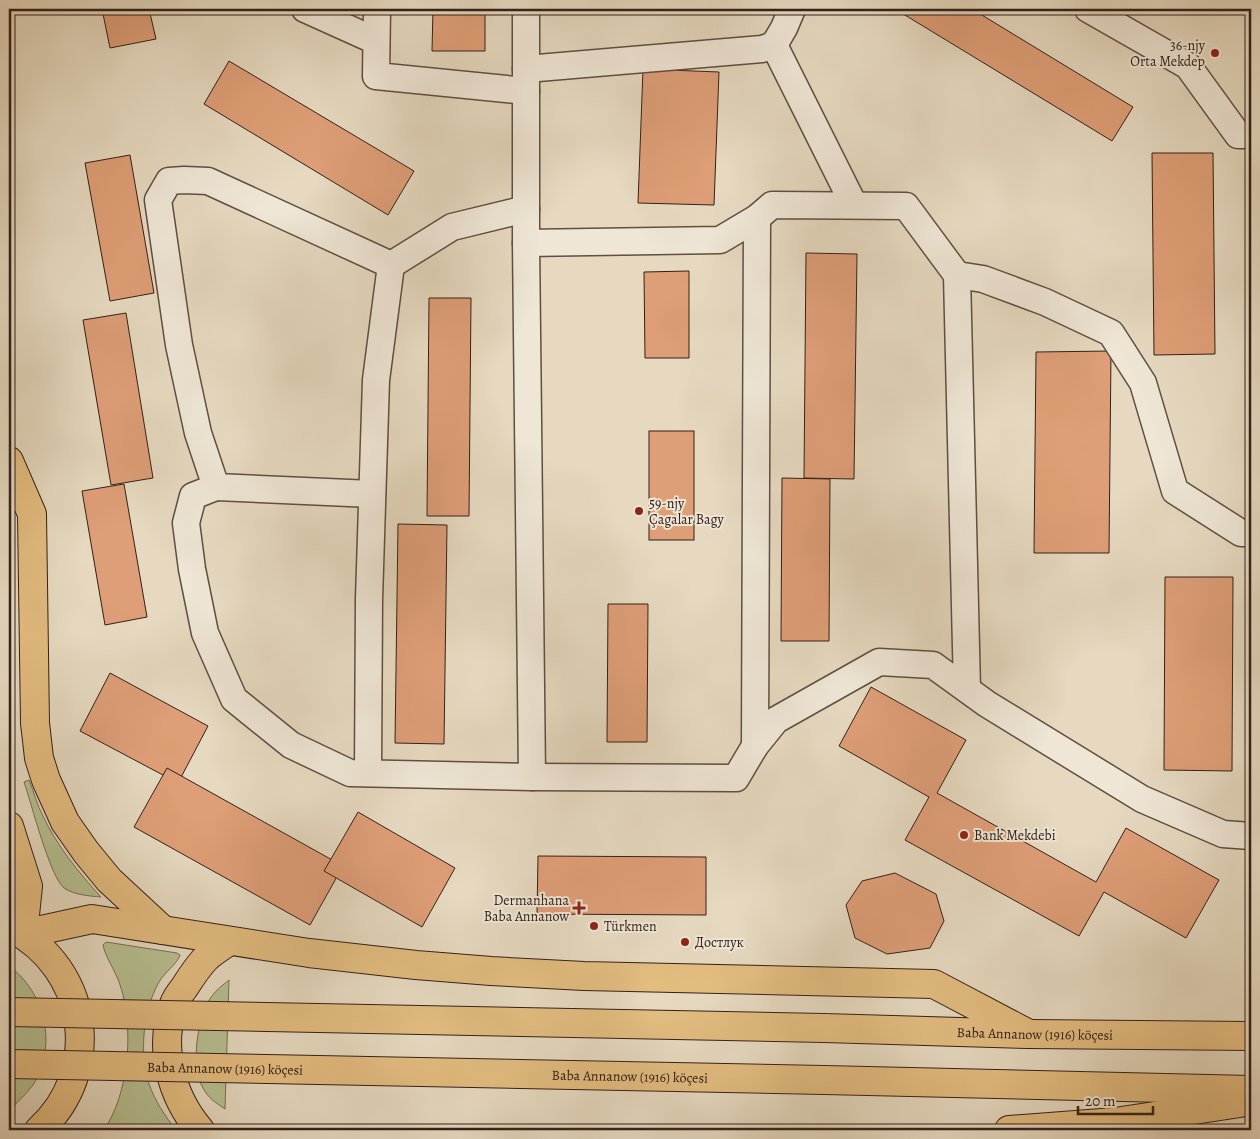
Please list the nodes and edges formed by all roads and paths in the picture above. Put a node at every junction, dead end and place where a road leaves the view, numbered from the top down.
1 (304, 9) edge
2 (377, 9) edge
3 (526, 9) edge
4 (792, 9) edge
5 (1088, 9) edge
6 (376, 41) junction
7 (774, 45) junction
8 (526, 80) junction
9 (1251, 135) edge
10 (854, 205) junction
11 (526, 209) junction
12 (757, 218) junction
13 (526, 243) junction
14 (391, 265) junction
15 (957, 275) junction
16 (9, 461) edge
17 (216, 487) junction
18 (372, 494) junction
19 (1251, 533) edge
20 (967, 689) junction
21 (755, 746) junction
22 (368, 774) junction
23 (532, 777) junction
24 (9, 826) edge
25 (1251, 836) edge
26 (163, 930) junction
27 (16, 931) edge
28 (229, 941) junction
29 (9, 1012) edge
30 (1029, 1034) junction
31 (1251, 1036) edge
32 (9, 1064) edge
33 (1251, 1090) edge
34 (1251, 1101) edge
35 (39, 1130) edge
36 (200, 1130) edge
37 (1009, 1130) edge

1 - 6 lane
2 - 6 lane
3 - 8 lane
4 - 7 lane
5 - 9 lane
6 - 8 lane
7 - 8 lane
7 - 10 lane
8 - 11 lane
10 - 12 lane
10 - 15 lane
11 - 13 lane
11 - 14 lane
12 - 13 lane
12 - 21 lane
13 - 23 lane
14 - 17 lane
14 - 18 lane
15 - 19 lane
15 - 20 lane
16 - 26 main road
17 - 18 lane
17 - 22 lane
18 - 22 lane
20 - 21 lane
20 - 25 lane
21 - 23 lane
22 - 23 lane
24 - 27 main road
26 - 27 main road
26 - 28 main road
27 - 35 main road
28 - 30 main road
28 - 36 main road
29 - 30 main road, Baba Annanow (1916) köçesi, bridge
30 - 31 main road, Baba Annanow (1916) köçesi
32 - 33 main road, Baba Annanow (1916) köçesi, bridge
34 - 37 main road

